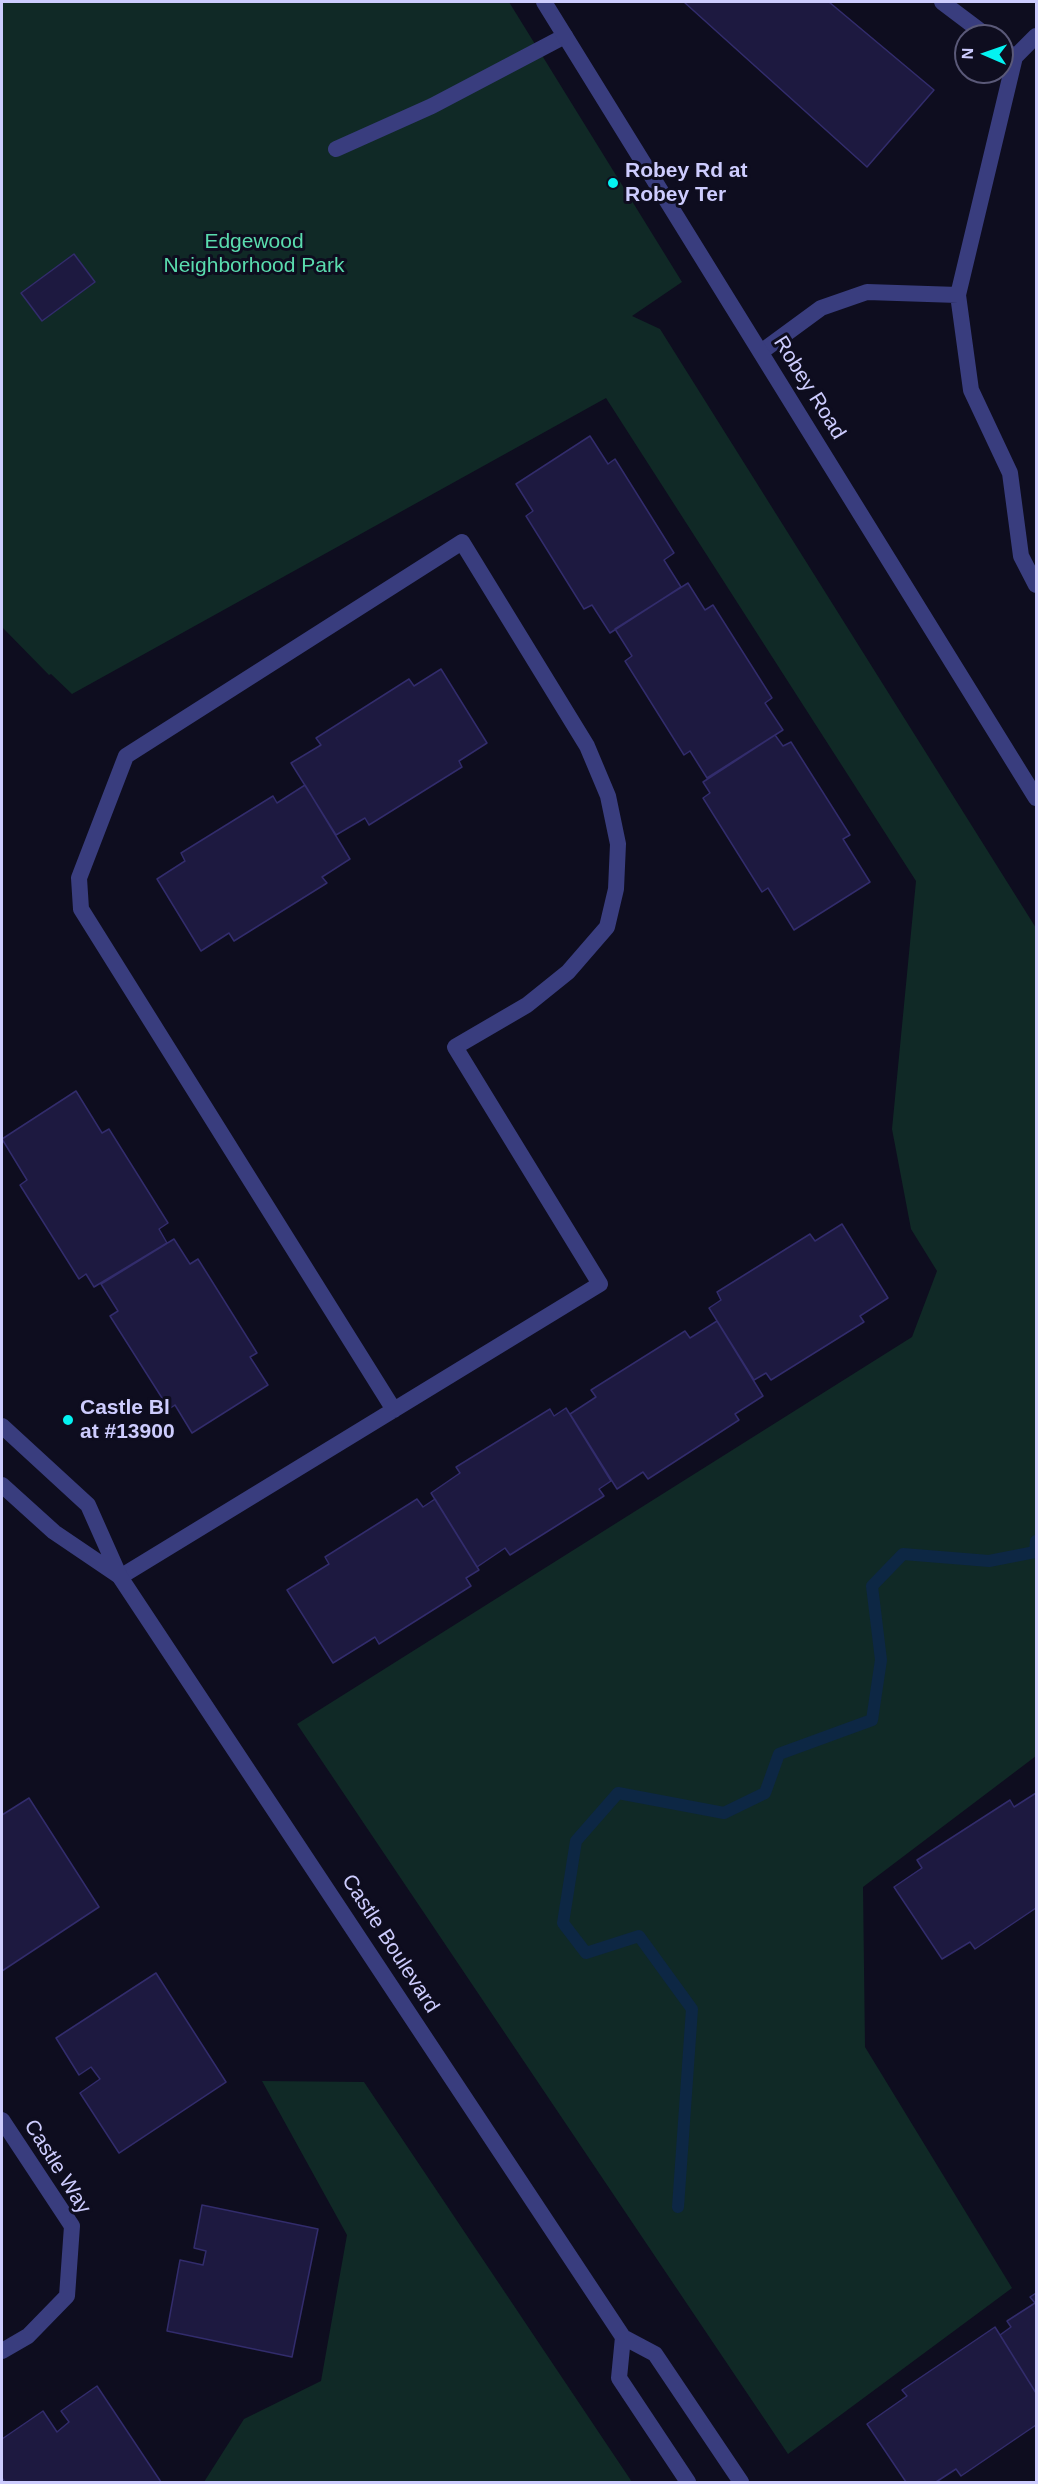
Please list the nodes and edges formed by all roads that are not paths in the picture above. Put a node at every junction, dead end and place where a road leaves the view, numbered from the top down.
1 (544, 2) edge
2 (942, 2) edge
3 (971, 24) edge
4 (565, 36) junction
5 (1036, 36) edge
6 (1014, 49) edge
7 (1001, 84) edge
8 (336, 149) dead end
9 (958, 295) junction
10 (761, 352) junction
11 (1029, 558) edge
12 (1036, 585) edge
13 (1036, 798) edge
14 (393, 1410) junction
15 (2, 1426) edge
16 (2, 1485) edge
17 (120, 1577) junction
18 (2, 2120) edge
19 (623, 2337) junction
20 (2, 2351) edge
21 (688, 2482) edge
22 (741, 2482) edge

1 - 4 street, Robey Road
2 - 3 street
4 - 8 street
4 - 10 street, Robey Road
5 - 6 street
7 - 9 street
9 - 10 street
9 - 11 street
10 - 13 street, Robey Road
11 - 12 street
14 - 14 street
14 - 17 street
15 - 17 street, Castle Boulevard
16 - 17 street, Castle Boulevard
17 - 19 street, Castle Boulevard
18 - 20 street, Castle Way
19 - 21 street
19 - 22 street, Castle Boulevard

